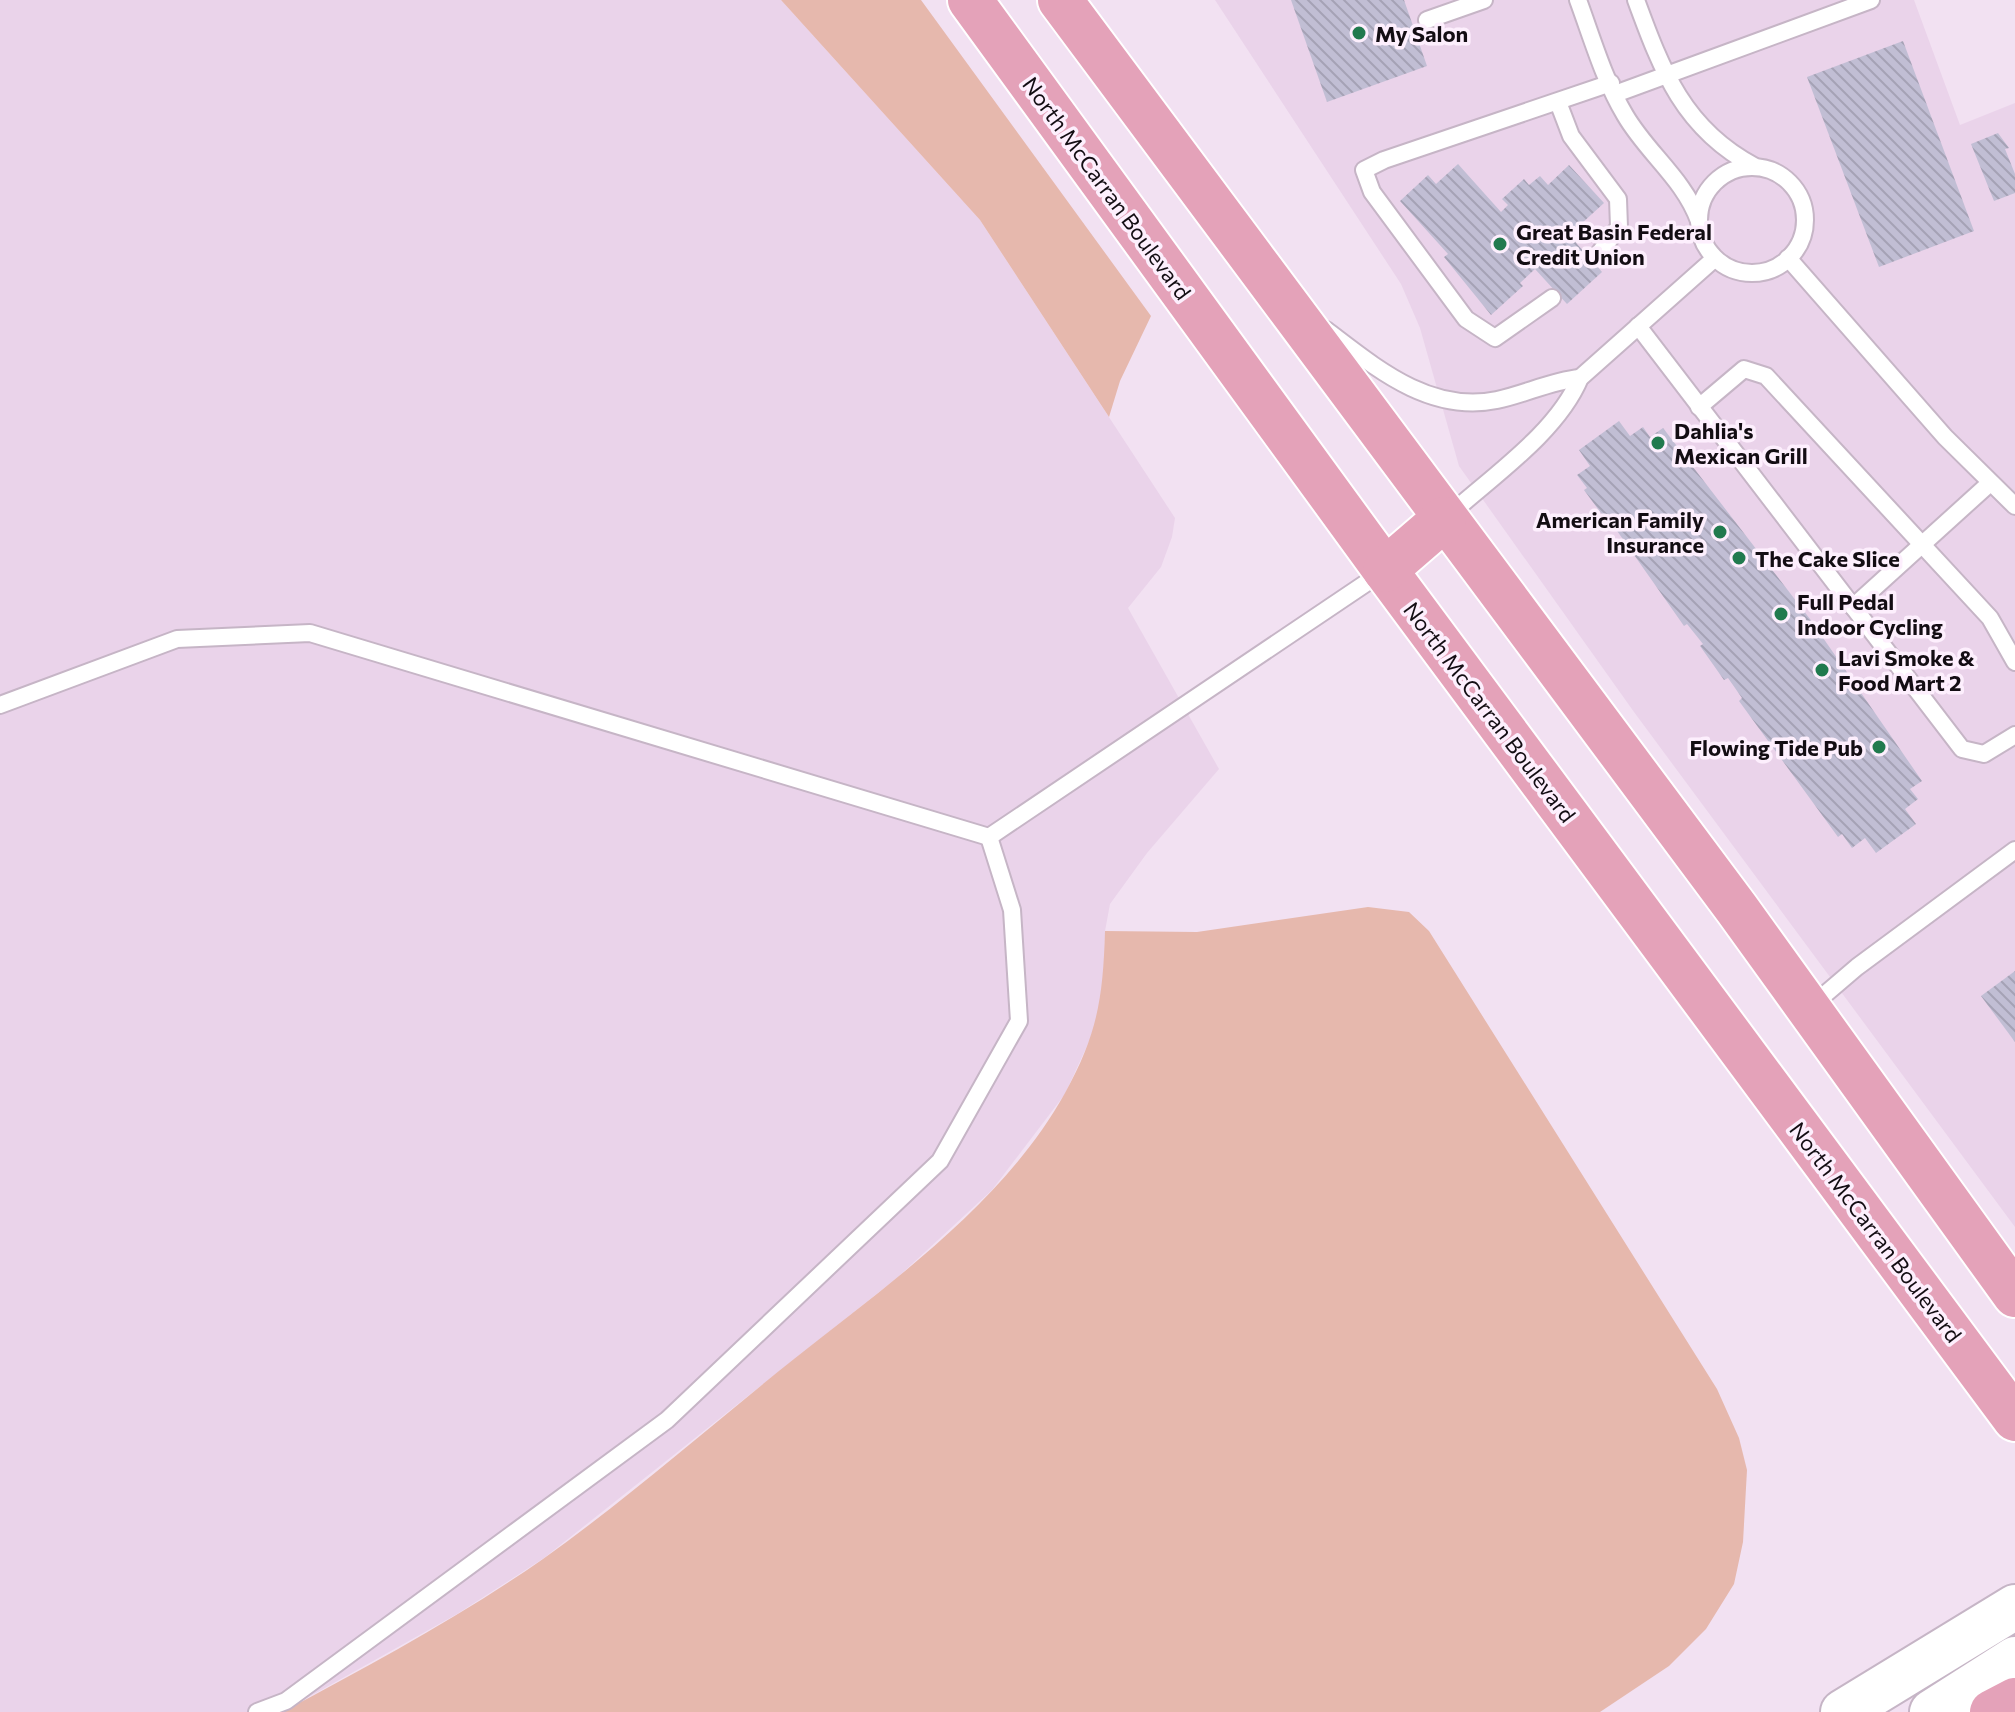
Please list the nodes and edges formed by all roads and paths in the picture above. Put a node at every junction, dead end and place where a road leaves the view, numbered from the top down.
1 (970, 0) edge
2 (1060, 0) edge
3 (1484, 0) edge
4 (1578, 0) edge
5 (1636, 0) edge
6 (1871, 0) edge
7 (1427, 20) dead end
8 (1668, 77) junction
9 (1613, 89) junction
10 (1558, 102) junction
11 (1754, 166) junction
12 (1699, 222) junction
13 (1597, 256) dead end
14 (1788, 258) junction
15 (1714, 259) junction
16 (1279, 294) junction
17 (1552, 298) dead end
18 (1638, 326) junction
19 (1580, 378) junction
20 (1699, 407) junction
21 (1990, 483) junction
22 (2015, 506) edge
23 (1444, 519) junction
24 (1922, 544) junction
25 (1385, 570) junction
26 (1853, 607) junction
27 (2015, 662) edge
28 (0, 705) edge
29 (2015, 735) edge
30 (989, 837) junction
31 (2015, 850) edge
32 (1808, 1009) junction
33 (2015, 1295) edge
34 (2015, 1419) edge
35 (2015, 1607) edge
36 (2015, 1659) edge
37 (2015, 1700) edge
38 (257, 1712) edge
39 (1843, 1712) edge
40 (1932, 1712) edge
41 (1992, 1712) edge

1 - 25 main road, North McCarran Boulevard
2 - 16 main road
3 - 7 lane
4 - 9 lane
5 - 8 lane
6 - 8 lane
8 - 9 lane
8 - 11 lane
9 - 10 lane
9 - 12 lane
10 - 13 lane
10 - 17 lane
11 - 12 lane
11 - 14 lane
12 - 15 lane
14 - 15 lane
14 - 21 lane
15 - 18 lane
16 - 19 lane
16 - 23 main road
18 - 19 lane
18 - 20 lane
19 - 23 lane
20 - 24 lane
20 - 26 lane
21 - 22 lane
21 - 24 lane
23 - 25 main road
23 - 32 main road
24 - 26 lane
24 - 27 lane
25 - 30 lane
25 - 34 main road, North McCarran Boulevard
26 - 29 lane
28 - 30 lane
30 - 38 lane
31 - 32 lane
32 - 33 main road
35 - 39 main road
36 - 40 main road
37 - 41 main road

